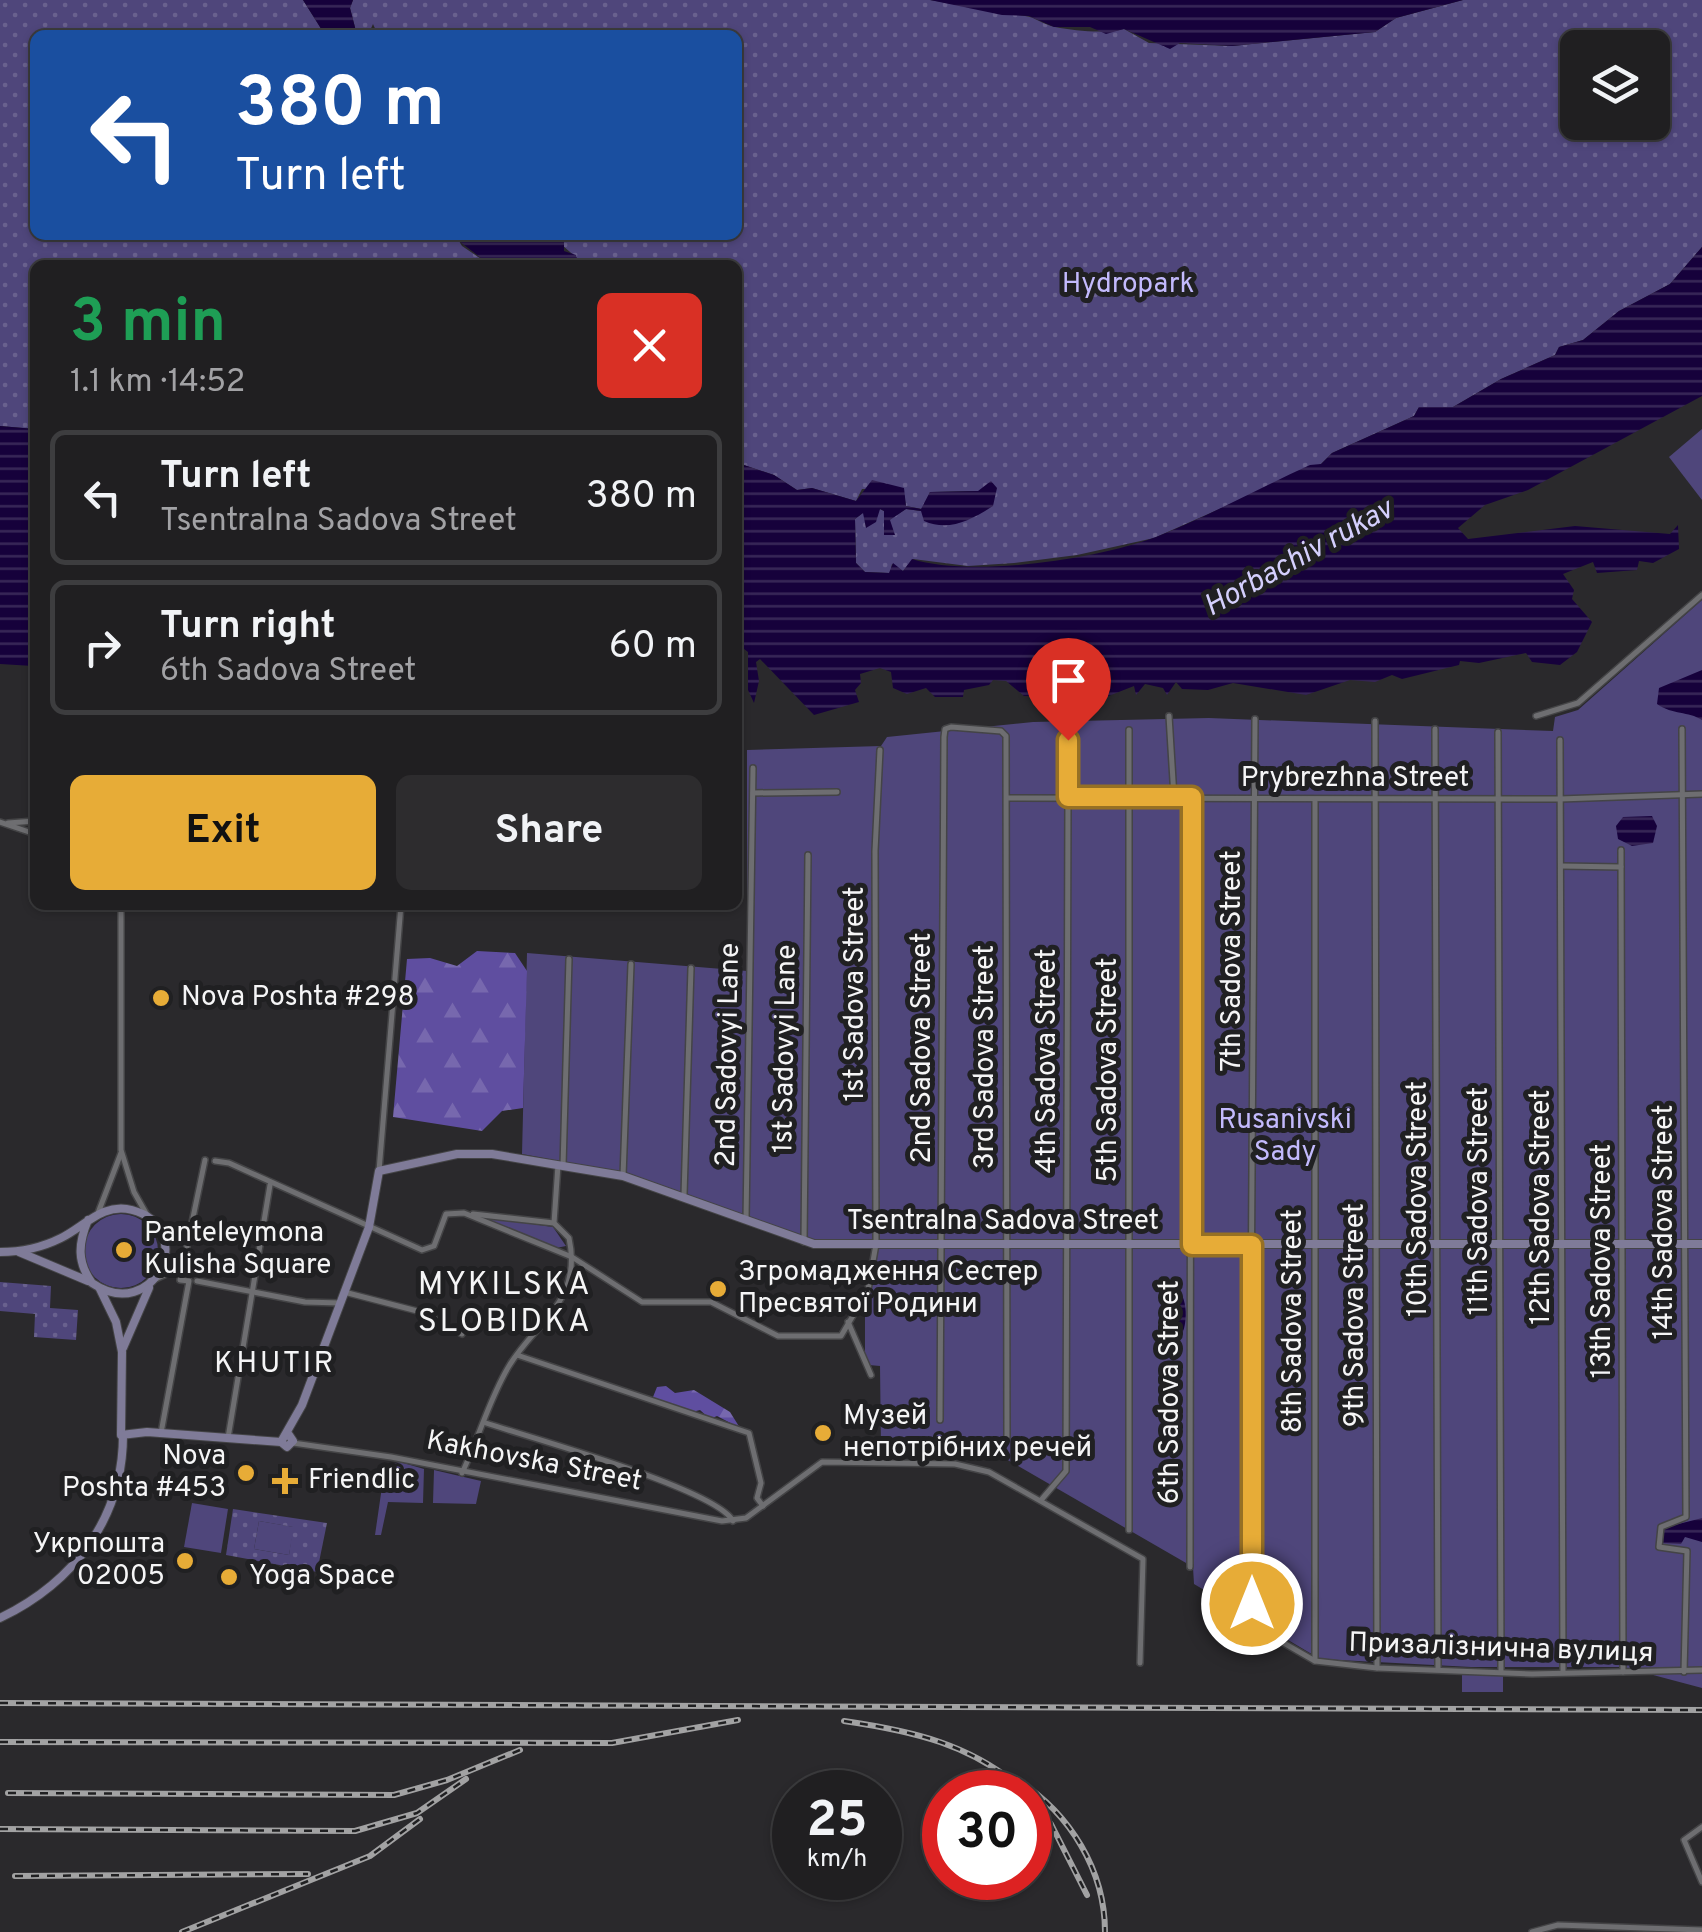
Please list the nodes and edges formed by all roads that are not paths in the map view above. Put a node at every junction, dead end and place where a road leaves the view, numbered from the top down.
1 (1702, 595) edge
2 (1169, 716) dead end
3 (1536, 716) dead end
4 (1255, 719) dead end
5 (1375, 721) dead end
6 (1435, 729) dead end
7 (1682, 729) dead end
8 (1130, 730) dead end
9 (1498, 732) dead end
10 (1062, 735) dead end
11 (944, 737) joint
12 (1560, 740) dead end
13 (880, 750) dead end
14 (753, 768) dead end
15 (837, 792) dead end
16 (753, 793) junction
17 (1702, 794) edge
18 (1682, 795) junction
19 (1130, 796) junction
20 (1174, 796) junction
21 (1068, 797) junction
22 (1192, 797) junction
23 (1007, 798) junction
24 (1253, 798) junction
25 (1376, 798) junction
26 (1438, 798) junction
27 (1315, 800) junction
28 (1499, 800) junction
29 (1560, 800) junction
30 (30, 821) edge
31 (3, 823) edge
32 (30, 832) edge
33 (1621, 850) dead end
34 (808, 855) dead end
35 (1561, 866) junction
36 (1621, 867) junction
37 (120, 910) edge
38 (401, 910) edge
39 (569, 959) dead end
40 (631, 964) dead end
41 (691, 968) dead end
42 (121, 1150) junction
43 (205, 1160) dead end
44 (215, 1161) dead end
45 (561, 1166) junction
46 (379, 1172) junction
47 (622, 1176) junction
48 (270, 1185) junction
49 (684, 1196) junction
50 (464, 1213) junction
51 (92, 1218) junction
52 (152, 1221) junction
53 (746, 1222) junction
54 (554, 1224) junction
55 (370, 1226) junction
56 (160, 1230) junction
57 (188, 1241) junction
58 (804, 1242) junction
59 (1314, 1242) junction
60 (1376, 1242) junction
61 (876, 1244) junction
62 (943, 1244) junction
63 (1006, 1244) junction
64 (1068, 1244) junction
65 (1439, 1244) junction
66 (1501, 1244) junction
67 (1624, 1244) junction
68 (1686, 1244) junction
69 (1702, 1244) edge
70 (1128, 1245) junction
71 (1192, 1245) junction
72 (1252, 1245) junction
73 (1562, 1245) junction
74 (0, 1252) edge
75 (18, 1252) junction
76 (572, 1257) junction
77 (183, 1266) junction
78 (154, 1280) junction
79 (196, 1281) dead end
80 (96, 1286) junction
81 (344, 1292) junction
82 (255, 1293) junction
83 (340, 1303) junction
84 (848, 1322) junction
85 (462, 1334) dead end
86 (122, 1352) junction
87 (517, 1355) junction
88 (870, 1375) dead end
89 (940, 1420) dead end
90 (486, 1423) junction
91 (125, 1430) junction
92 (161, 1434) junction
93 (1007, 1437) dead end
94 (228, 1440) junction
95 (288, 1440) junction
96 (462, 1473) junction
97 (1042, 1499) junction
98 (763, 1506) junction
99 (733, 1521) junction
100 (1130, 1530) dead end
101 (1190, 1566) dead end
102 (0, 1618) edge
103 (1250, 1623) joint
104 (1316, 1662) junction
105 (1140, 1663) dead end
106 (1377, 1668) junction
107 (1438, 1669) junction
108 (1702, 1670) edge
109 (1500, 1671) junction
110 (1684, 1672) junction
111 (1564, 1673) junction
112 (1624, 1673) junction
113 (1702, 1826) edge
114 (1702, 1882) edge
115 (1660, 1929) edge
116 (1702, 1930) edge
117 (1532, 1932) edge
118 (1692, 1932) edge

1 - 3 street
2 - 20 street
4 - 24 street, 7th Sadova Street
5 - 25 street, 9th Sadova Street
6 - 26 street, 10th Sadova Street
7 - 18 street, 14th Sadova Street
8 - 19 street, 5th Sadova Street
9 - 28 street, 11th Sadova Street
10 - 21 street, 4th Sadova Street
11 - 23 street, 3rd Sadova Street
11 - 62 street, 2nd Sadova Street
12 - 29 street, 12th Sadova Street
13 - 61 street
14 - 16 street, 2nd Sadovyi Lane
15 - 16 street
16 - 53 street, 2nd Sadovyi Lane
17 - 18 street, Prybrezhna Street
18 - 29 street, Prybrezhna Street
18 - 68 street, 14th Sadova Street
19 - 20 street, Prybrezhna Street
19 - 21 street, Prybrezhna Street
19 - 70 street, 5th Sadova Street
20 - 22 street, Prybrezhna Street
21 - 23 street, Prybrezhna Street
21 - 64 street, 4th Sadova Street
22 - 24 street, Prybrezhna Street
22 - 71 street, 6th Sadova Street
23 - 63 street, 3rd Sadova Street
24 - 27 street, Prybrezhna Street
24 - 72 street, 7th Sadova Street
25 - 26 street, Prybrezhna Street
25 - 27 street, Prybrezhna Street
25 - 60 street, 9th Sadova Street
26 - 28 street, Prybrezhna Street
26 - 65 street, 10th Sadova Street
27 - 59 street, 8th Sadova Street
28 - 29 street, Prybrezhna Street
28 - 66 street, 11th Sadova Street
29 - 35 street, 12th Sadova Street
30 - 31 street
31 - 32 street
33 - 36 street, 13th Sadova Street
34 - 58 street, 1st Sadovyi Lane
35 - 36 street
35 - 73 street, 12th Sadova Street
36 - 67 street, 13th Sadova Street
37 - 42 street
38 - 46 street
39 - 45 street
40 - 47 street
41 - 49 street
42 - 51 street
42 - 52 street
43 - 57 street
44 - 48 street
45 - 46 main road, Tsentralna Sadova Street
45 - 47 main road, Tsentralna Sadova Street
45 - 54 street
46 - 55 main road
47 - 49 main road, Tsentralna Sadova Street
48 - 55 street
48 - 82 street
49 - 53 main road, Tsentralna Sadova Street
50 - 54 street
50 - 55 street
50 - 76 street
51 - 52 main road
51 - 75 main road
51 - 80 main road
52 - 56 main road
53 - 58 main road, Tsentralna Sadova Street
54 - 76 street
55 - 81 main road
56 - 57 street
56 - 78 main road
57 - 77 street
58 - 61 main road, Tsentralna Sadova Street
59 - 60 main road, Tsentralna Sadova Street
59 - 72 main road, Tsentralna Sadova Street
59 - 104 street, 8th Sadova Street
60 - 65 main road, Tsentralna Sadova Street
60 - 106 street, 9th Sadova Street
61 - 62 main road, Tsentralna Sadova Street
61 - 84 street
62 - 63 main road, Tsentralna Sadova Street
62 - 89 street, 2nd Sadova Street
63 - 64 main road, Tsentralna Sadova Street
63 - 93 street, 3rd Sadova Street
64 - 70 main road, Tsentralna Sadova Street
64 - 97 street, 4th Sadova Street
65 - 66 main road, Tsentralna Sadova Street
65 - 107 street, 10th Sadova Street
66 - 73 main road, Tsentralna Sadova Street
66 - 109 street, 11th Sadova Street
67 - 68 main road, Tsentralna Sadova Street
67 - 73 main road, Tsentralna Sadova Street
67 - 112 street, 13th Sadova Street
68 - 69 main road, Tsentralna Sadova Street
68 - 110 street, 14th Sadova Street
70 - 71 main road, Tsentralna Sadova Street
70 - 100 street, 5th Sadova Street
71 - 72 main road, Tsentralna Sadova Street
71 - 101 street, 6th Sadova Street
72 - 103 street, 7th Sadova Street
73 - 111 street, 12th Sadova Street
74 - 75 main road
75 - 80 main road
76 - 84 street
76 - 87 street
77 - 78 street
77 - 92 street
78 - 80 main road
78 - 86 main road
79 - 82 street
80 - 86 main road
81 - 83 main road
81 - 85 street
82 - 83 street
82 - 94 street
83 - 95 main road
84 - 88 street
86 - 91 main road
87 - 90 street
87 - 98 street
90 - 96 street
90 - 99 street
91 - 92 main road, Kakhovska Street
91 - 102 main road
92 - 94 main road, Kakhovska Street
94 - 95 main road, Kakhovska Street
95 - 96 street, Kakhovska Street
96 - 99 street, Kakhovska Street
97 - 98 street
97 - 105 street
98 - 99 street
103 - 104 street, Призалізнична вулиця
104 - 106 street, Призалізнична вулиця
106 - 107 street, Призалізнична вулиця
107 - 109 street, Призалізнична вулиця
108 - 110 street, Призалізнична вулиця
109 - 111 street, Призалізнична вулиця
110 - 112 street, Призалізнична вулиця
111 - 112 street, Призалізнична вулиця
113 - 114 street
115 - 117 street
115 - 118 street
116 - 118 street

